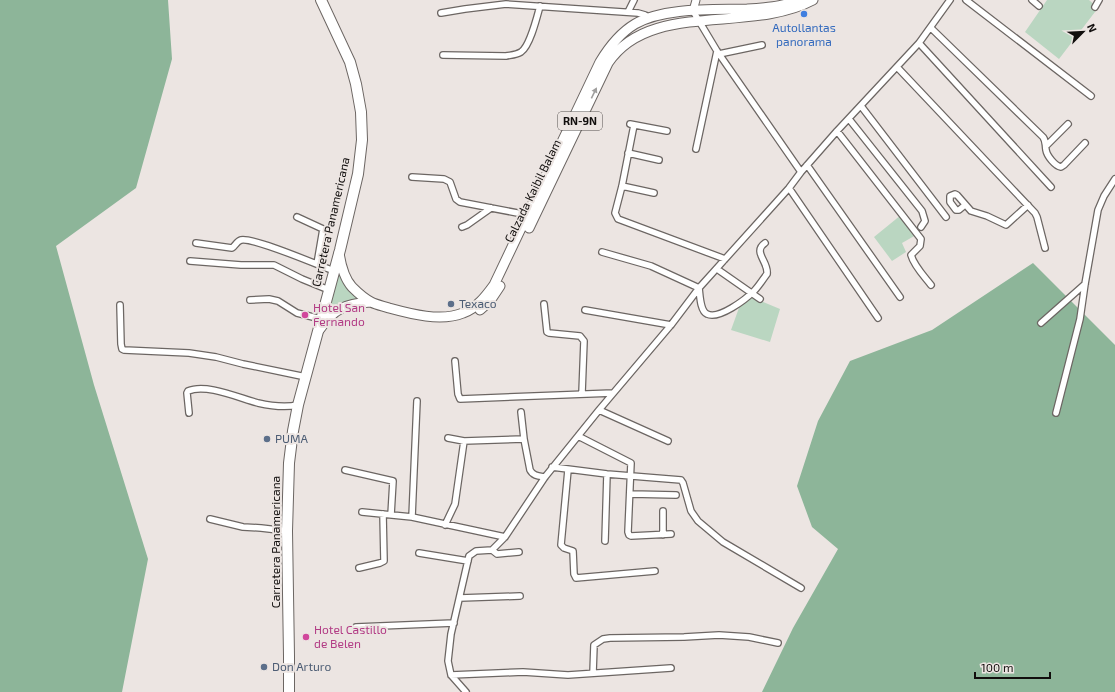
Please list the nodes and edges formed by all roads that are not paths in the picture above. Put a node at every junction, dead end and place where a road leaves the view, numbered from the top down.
1 (321, 0) edge
2 (634, 0) edge
3 (696, 0) edge
4 (798, 0) edge
5 (813, 0) edge
6 (950, 0) edge
7 (966, 0) edge
8 (1032, 0) edge
9 (1099, 0) edge
10 (540, 6) junction
11 (1039, 6) dead end
12 (1095, 7) dead end
13 (628, 12) junction
14 (441, 14) dead end
15 (695, 14) junction
16 (650, 18) junction
17 (931, 28) junction
18 (919, 43) junction
19 (762, 45) dead end
20 (718, 53) junction
21 (443, 55) dead end
22 (897, 67) junction
23 (1091, 96) dead end
24 (861, 106) junction
25 (849, 119) junction
26 (1068, 124) dead end
27 (667, 131) dead end
28 (837, 131) junction
29 (1085, 143) dead end
30 (1046, 146) junction
31 (696, 149) dead end
32 (628, 153) junction
33 (659, 160) dead end
34 (807, 165) junction
35 (801, 172) junction
36 (412, 177) dead end
37 (1115, 180) edge
38 (622, 186) junction
39 (1051, 187) dead end
40 (789, 188) junction
41 (654, 193) dead end
42 (965, 205) dead end
43 (1028, 205) junction
44 (491, 208) junction
45 (528, 215) junction
46 (297, 217) dead end
47 (946, 217) dead end
48 (462, 227) dead end
49 (920, 227) dead end
50 (196, 243) dead end
51 (765, 243) dead end
52 (1045, 248) dead end
53 (339, 252) junction
54 (602, 252) dead end
55 (725, 259) junction
56 (190, 261) dead end
57 (317, 264) junction
58 (717, 269) junction
59 (334, 271) junction
60 (1085, 284) junction
61 (931, 285) dead end
62 (699, 288) junction
63 (329, 290) junction
64 (752, 293) junction
65 (900, 297) dead end
66 (760, 299) dead end
67 (250, 300) dead end
68 (370, 302) junction
69 (544, 304) dead end
70 (120, 305) dead end
71 (585, 310) dead end
72 (411, 314) junction
73 (878, 318) dead end
74 (321, 319) junction
75 (1041, 323) dead end
76 (671, 325) junction
77 (318, 332) junction
78 (455, 361) dead end
79 (306, 377) junction
80 (582, 393) junction
81 (614, 393) junction
82 (417, 400) dead end
83 (298, 405) junction
84 (599, 410) junction
85 (521, 412) dead end
86 (189, 413) dead end
87 (1056, 413) dead end
88 (578, 436) junction
89 (448, 438) dead end
90 (524, 439) junction
91 (668, 440) dead end
92 (464, 441) junction
93 (552, 467) junction
94 (345, 470) dead end
95 (568, 470) junction
96 (608, 474) junction
97 (631, 476) junction
98 (545, 477) junction
99 (631, 494) junction
100 (676, 495) dead end
101 (663, 511) dead end
102 (362, 512) dead end
103 (383, 514) junction
104 (391, 515) junction
105 (412, 517) junction
106 (210, 519) dead end
107 (445, 525) junction
108 (287, 531) junction
109 (671, 534) dead end
110 (663, 535) junction
111 (505, 537) junction
112 (605, 541) dead end
113 (492, 550) junction
114 (519, 552) dead end
115 (419, 554) dead end
116 (468, 561) junction
117 (359, 568) dead end
118 (654, 571) dead end
119 (801, 588) dead end
120 (520, 596) dead end
121 (460, 598) junction
122 (454, 623) junction
123 (356, 627) dead end
124 (778, 643) dead end
125 (671, 668) dead end
126 (593, 673) junction
127 (451, 675) junction
128 (288, 692) edge
129 (466, 692) edge

1 - 53 highway, Carretera Panamericana
2 - 13 street
3 - 15 street
4 - 15 main road, Calzada Kaibil Balam / RN-9N
5 - 15 main road, Calzada Kaibil Balam / RN-9N
6 - 17 street
7 - 23 street
8 - 11 street
9 - 12 street
10 - 13 street
10 - 14 street
10 - 21 street
13 - 16 street
15 - 16 main road, Calzada Kaibil Balam / RN-9N
15 - 20 street
72 -> 15 main road, Calzada Kaibil Balam / RN-9N
16 - 45 main road, Calzada Kaibil Balam / RN-9N
17 - 18 street
17 - 30 street
18 - 22 street
18 - 39 street
19 - 20 street
20 - 31 street
20 - 35 street
22 - 24 street
22 - 43 street
24 - 25 street
24 - 47 street
25 - 28 street
25 - 49 street
26 - 30 street
27 - 32 street
28 - 34 street
28 - 61 street
29 - 30 street
32 - 33 street
32 - 38 street
34 - 35 street
34 - 65 street
35 - 40 street
36 - 44 street
37 - 60 street
38 - 41 street
38 - 55 street
40 - 55 street
40 - 73 street
42 - 43 street
43 - 52 street
44 - 45 street
44 - 48 street
45 - 72 main road, Calzada Kaibil Balam / RN-9N
46 - 57 street
50 - 57 street
51 - 64 street
53 - 59 highway, Carretera Panamericana
53 - 68 main road, Calzada Kaibil Balam / RN-9N
54 - 62 street
55 - 58 street
56 - 63 street
57 - 59 street
58 - 62 street
58 - 64 street
59 - 63 highway, Carretera Panamericana
60 - 75 street
60 - 87 street
62 - 64 street
62 - 76 street
63 - 74 highway, Carretera Panamericana
64 - 66 street
67 - 74 street
68 - 72 main road, Calzada Kaibil Balam / RN-9N
68 - 77 main road, Calzada Kaibil Balam / RN-9N
69 - 80 street
70 - 79 street
71 - 76 street
74 - 77 highway, Carretera Panamericana
76 - 81 street
77 - 79 highway, Carretera Panamericana
78 - 80 street
79 - 83 highway, Carretera Panamericana
80 - 81 street
81 - 84 street
82 - 105 street
83 - 86 street
83 - 108 highway, Carretera Panamericana
84 - 88 street
84 - 91 street
85 - 90 street
88 - 93 street
88 - 97 street
89 - 92 street
90 - 92 street
90 - 98 street
92 - 107 street
93 - 95 street
93 - 98 street
94 - 104 street
95 - 96 street
95 - 118 street
96 - 97 street
96 - 112 street
97 - 99 street
97 - 119 street
98 - 111 street
99 - 100 street
99 - 110 street
101 - 110 street
102 - 103 street
103 - 104 street
103 - 117 street
104 - 105 street
105 - 107 street
106 - 108 street
107 - 111 street
108 - 128 highway, Carretera Panamericana
109 - 110 street
111 - 113 street
113 - 114 street
113 - 116 street
115 - 116 street
116 - 121 street
120 - 121 street
121 - 122 street
122 - 123 street
122 - 127 street
124 - 126 street
125 - 126 street
126 - 127 street
127 - 129 street

